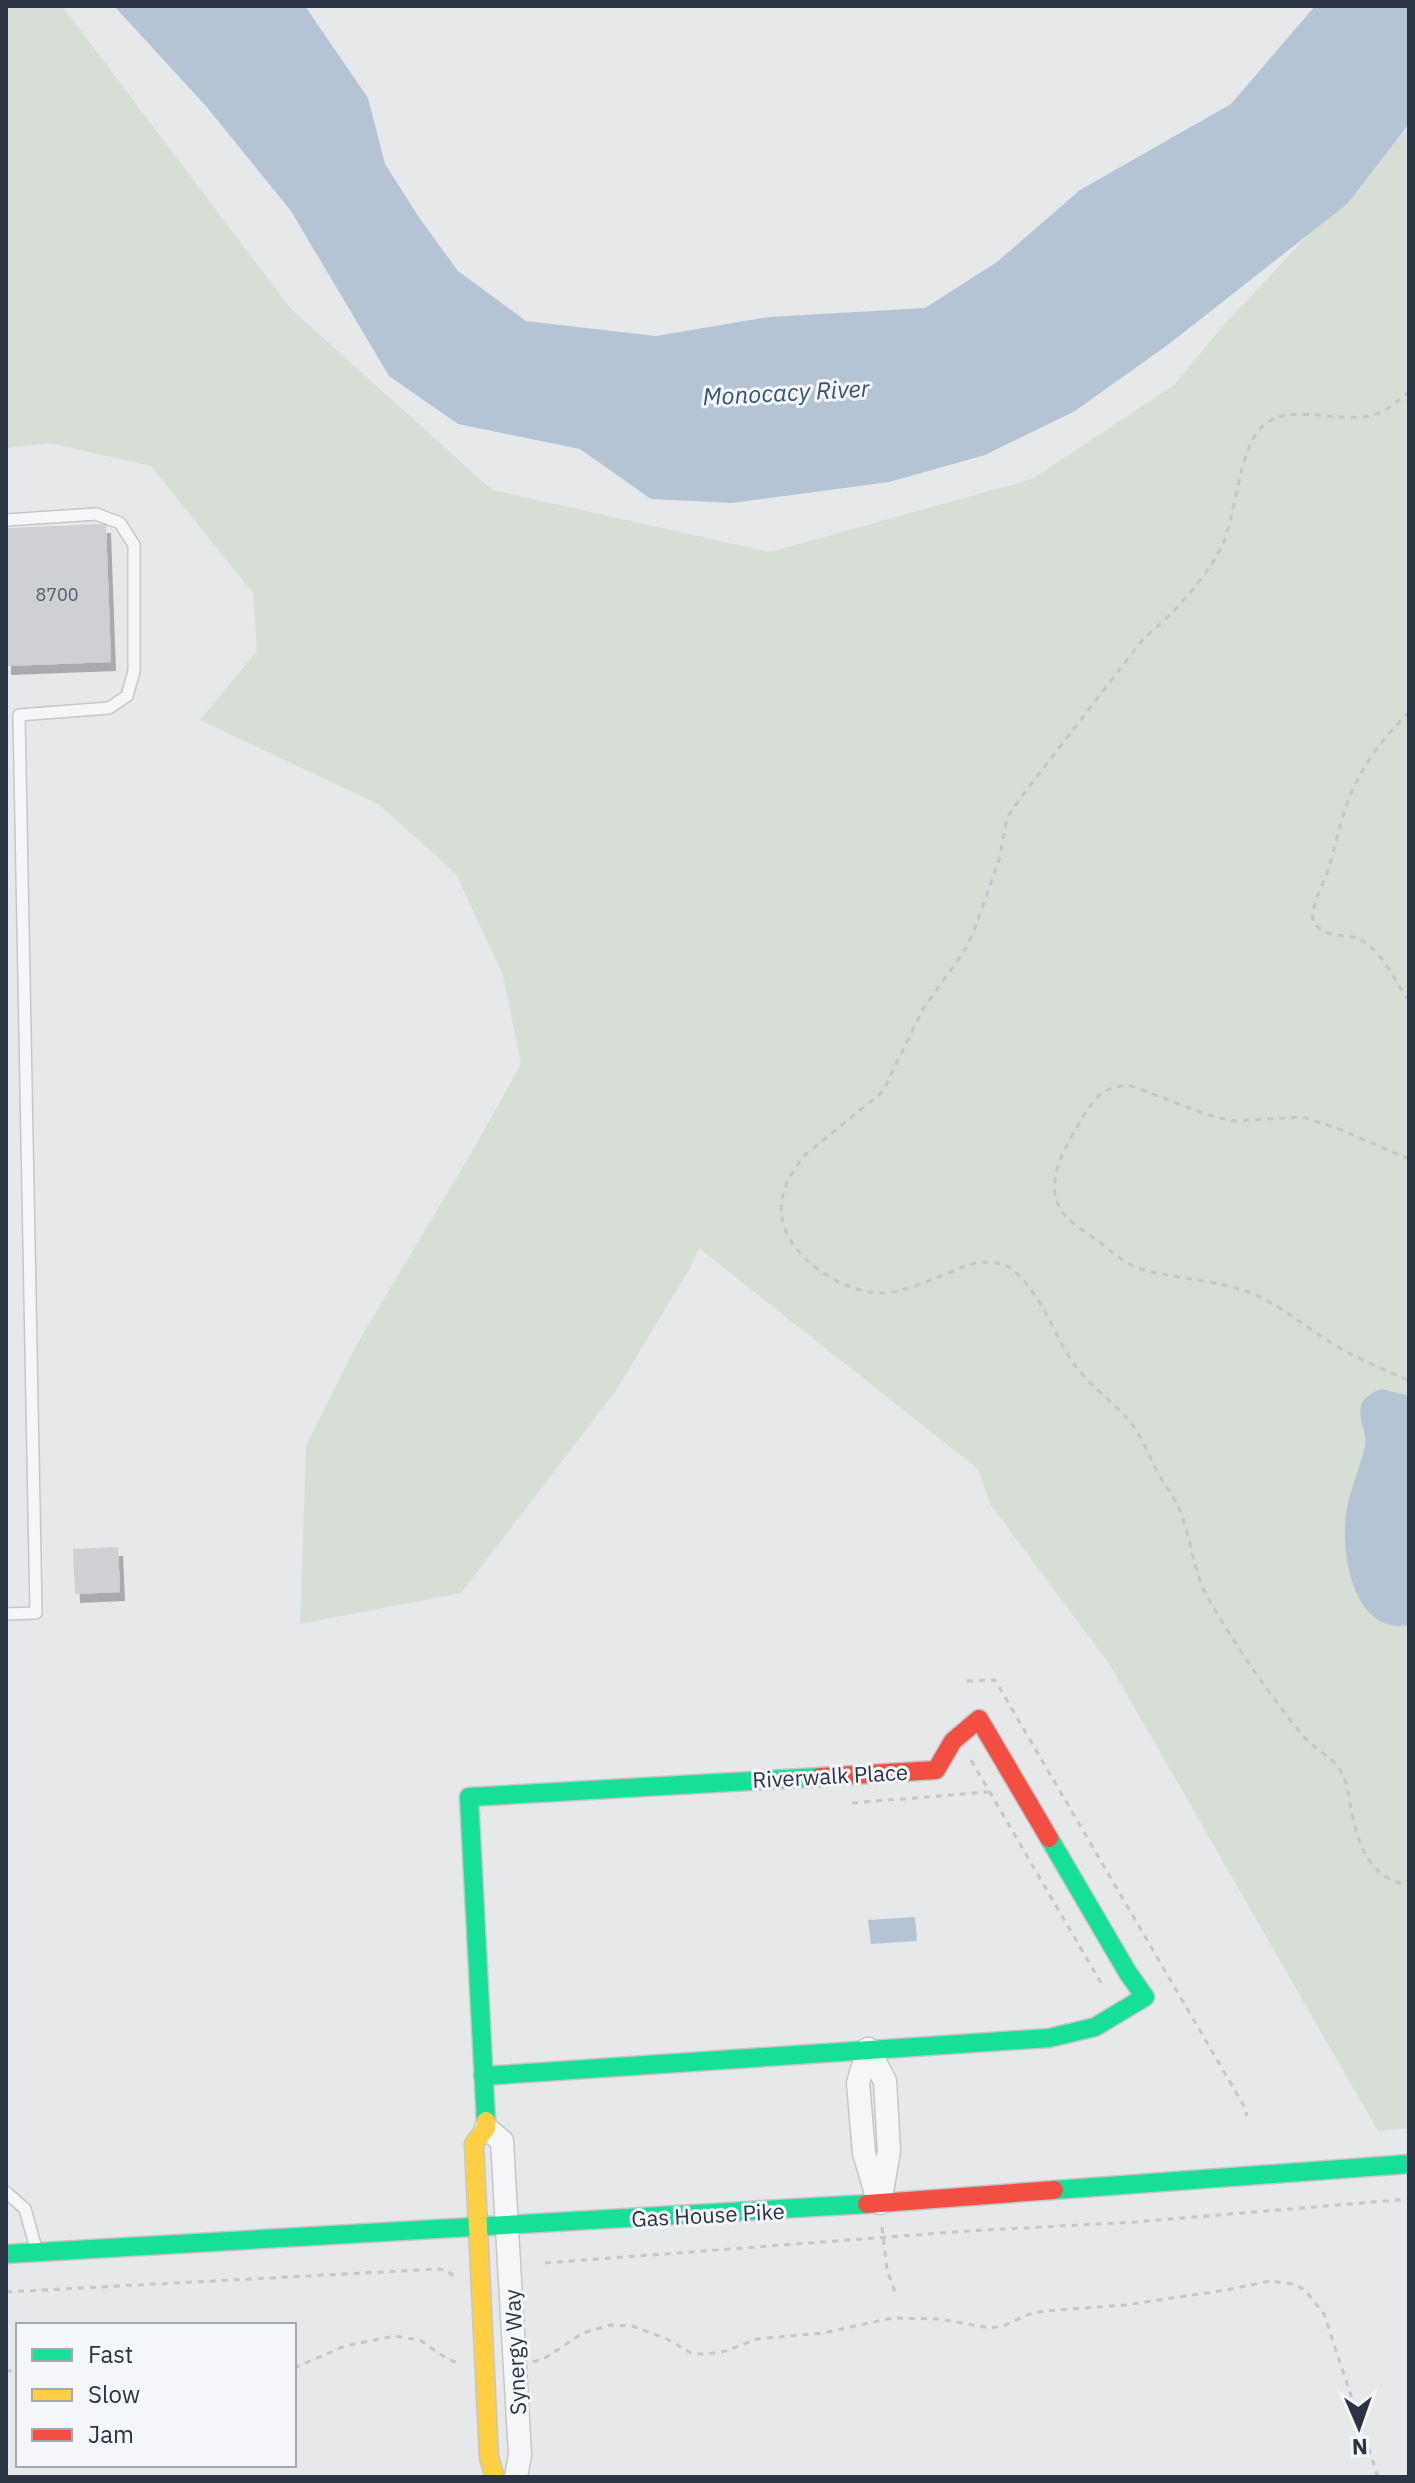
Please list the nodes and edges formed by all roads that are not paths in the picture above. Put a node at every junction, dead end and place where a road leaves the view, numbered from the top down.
1 (6, 520) edge
2 (6, 1614) edge
3 (868, 2049) junction
4 (483, 2076) junction
5 (486, 2128) junction
6 (1409, 2164) edge
7 (6, 2192) edge
8 (880, 2203) junction
9 (508, 2227) junction
10 (479, 2228) junction
11 (37, 2252) junction
12 (6, 2254) edge
13 (495, 2477) edge
14 (516, 2477) edge

1 - 2 lane
3 - 4 street, Riverwalk Place
3 - 4 street, Riverwalk Place
3 - 8 street
4 - 5 street, Riverwalk Place
5 - 9 street, Riverwalk Place
5 - 10 street, Riverwalk Place
6 - 8 street, Gas House Pike
7 - 11 lane
8 - 9 street, Gas House Pike
9 - 10 street, Gas House Pike
9 - 14 street, Synergy Way
10 - 11 street, Gas House Pike
10 - 13 street, Synergy Way
11 - 12 street, Gas House Pike

